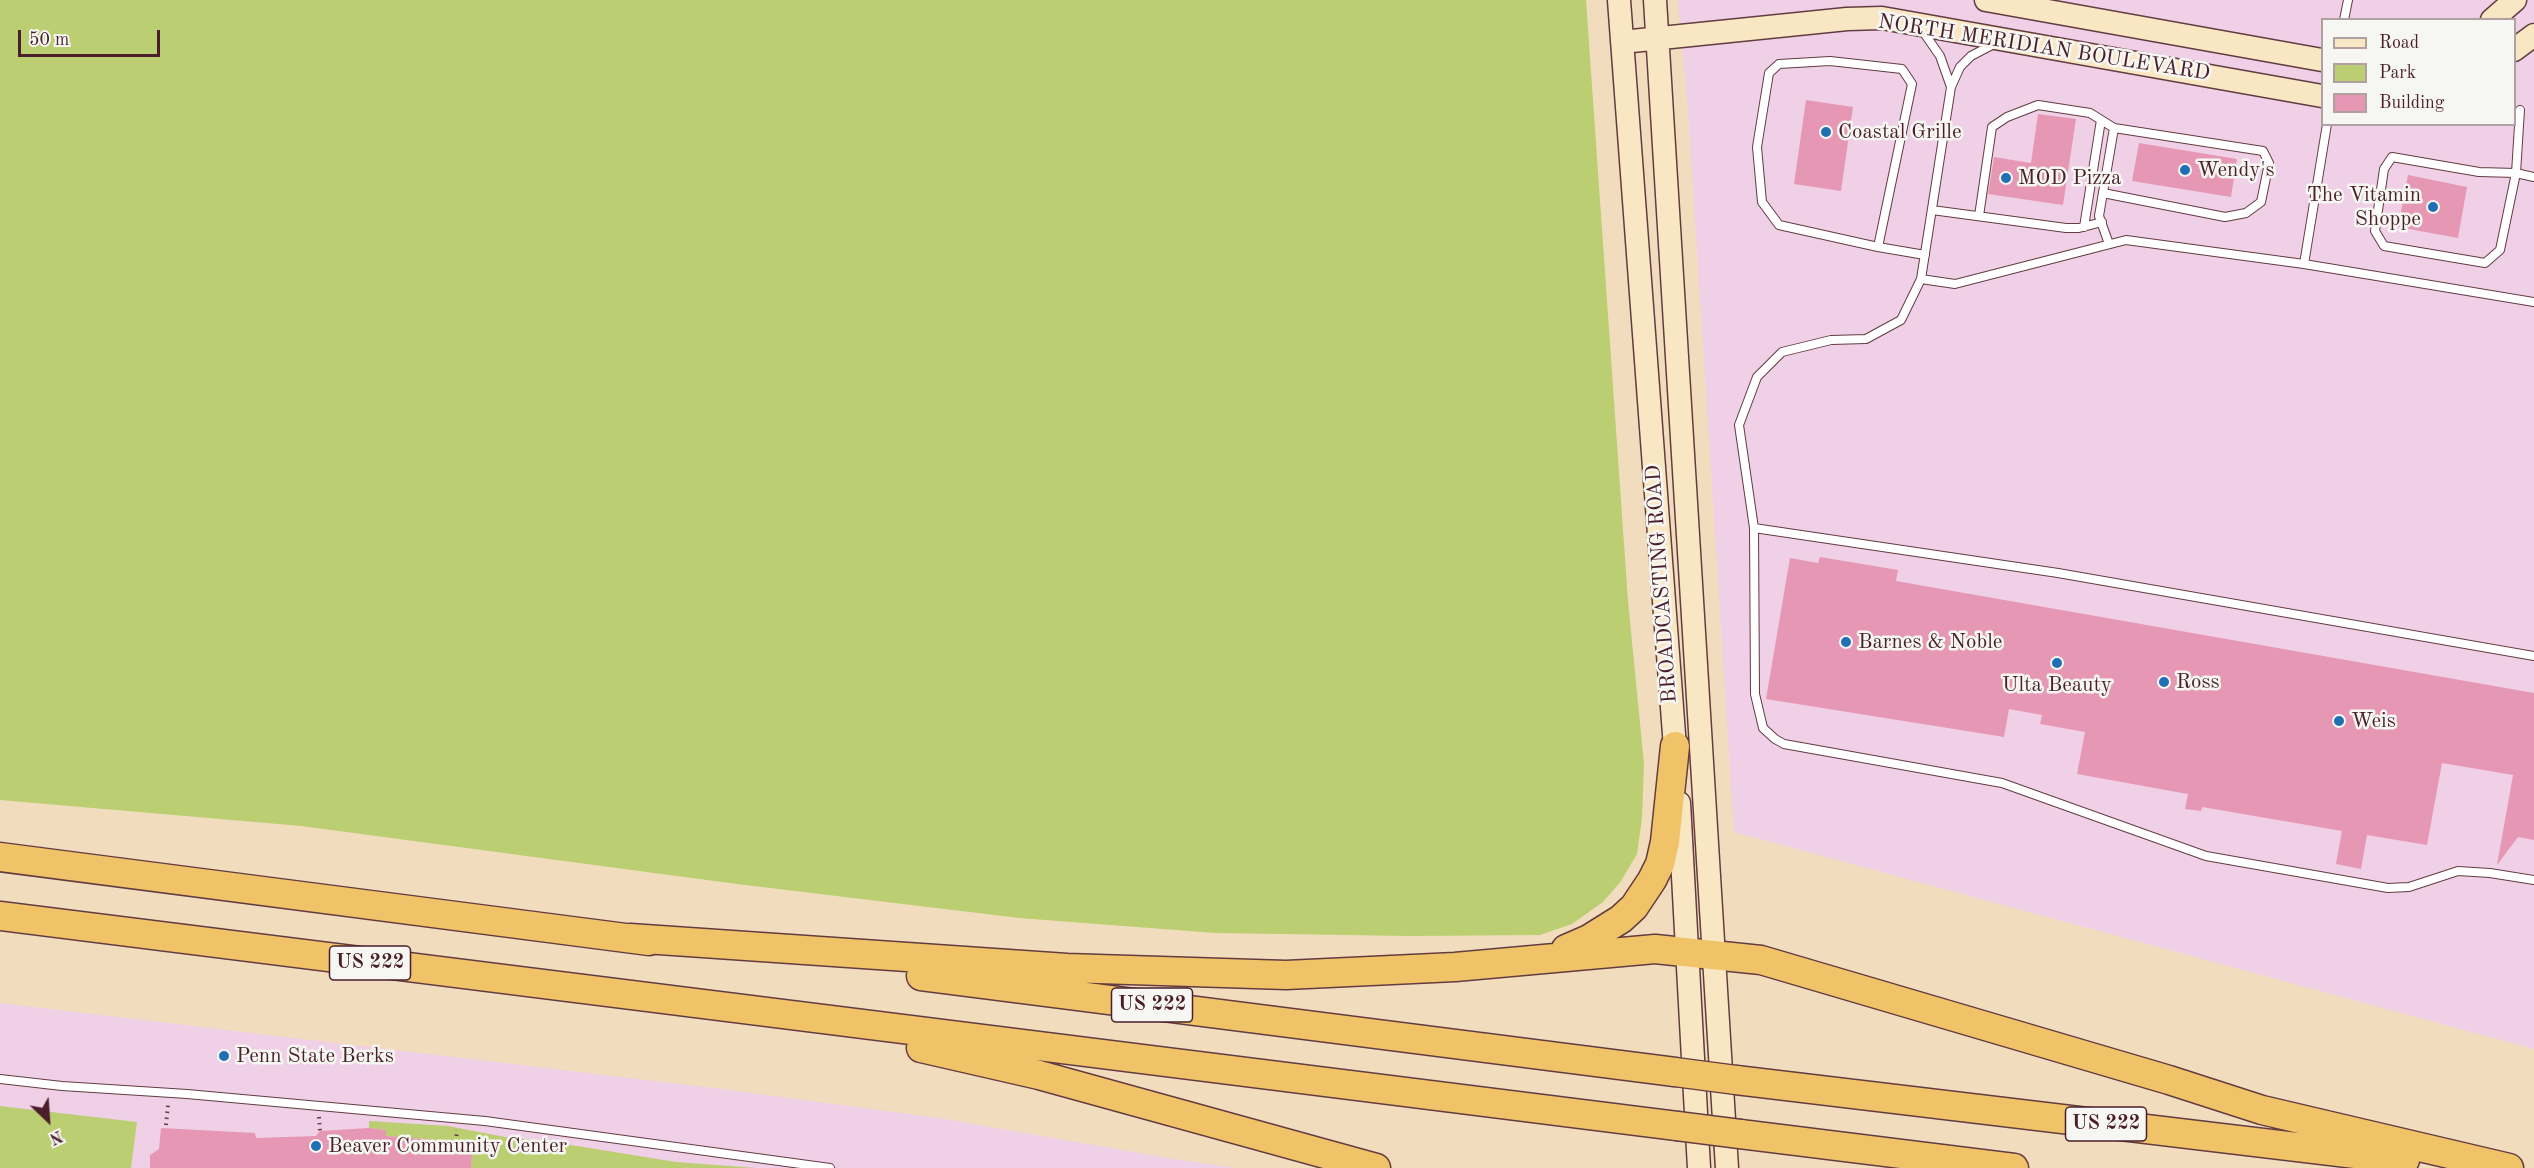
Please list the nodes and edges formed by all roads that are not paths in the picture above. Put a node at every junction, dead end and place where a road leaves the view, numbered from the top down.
1 (1642, 0) edge
2 (1655, 0) edge
3 (1986, 0) edge
4 (2348, 0) edge
5 (2516, 0) edge
6 (1619, 1) edge
7 (2023, 4) edge
8 (2344, 18) edge
9 (2494, 18) edge
10 (1918, 25) junction
11 (2534, 35) edge
12 (1657, 39) junction
13 (2004, 40) junction
14 (1622, 42) junction
15 (2516, 48) edge
16 (2321, 60) edge
17 (1951, 87) junction
18 (2321, 96) edge
19 (2520, 110) dead end
20 (2101, 120) junction
21 (2327, 126) edge
22 (2114, 128) junction
23 (2516, 173) junction
24 (2534, 177) edge
25 (2103, 193) junction
26 (1932, 210) junction
27 (1979, 216) junction
28 (2102, 222) junction
29 (2084, 227) junction
30 (2109, 244) junction
31 (1878, 247) junction
32 (1925, 255) junction
33 (2304, 264) junction
34 (1921, 279) junction
35 (2534, 302) edge
36 (1754, 528) junction
37 (2534, 656) edge
38 (1675, 746) junction
39 (0, 857) edge
40 (2534, 880) edge
41 (0, 916) edge
42 (630, 938) junction
43 (1700, 953) junction
44 (1536, 959) junction
45 (740, 1010) junction
46 (0, 1079) edge
47 (830, 1168) edge
48 (1376, 1168) edge
49 (1699, 1168) edge
50 (1727, 1168) edge
51 (2014, 1168) edge
52 (2475, 1168) edge
53 (2509, 1168) edge

1 - 6 main road
2 - 12 main road, BROADCASTING ROAD
3 - 7 main road, NORTH MERIDIAN BOULEVARD
4 - 8 lane
5 - 9 main road
6 - 14 main road, BROADCASTING ROAD
7 - 16 main road, NORTH MERIDIAN BOULEVARD
10 - 12 main road, NORTH MERIDIAN BOULEVARD
10 - 13 main road, NORTH MERIDIAN BOULEVARD
10 - 17 lane
11 - 15 main road
12 - 14 main road, NORTH MERIDIAN BOULEVARD
12 - 43 main road, BROADCASTING ROAD
13 - 17 lane
13 - 18 main road, NORTH MERIDIAN BOULEVARD
14 - 38 main road, BROADCASTING ROAD
17 - 26 lane
19 - 23 lane
20 - 22 lane
20 - 27 lane
20 - 29 lane
21 - 33 lane
22 - 25 lane
22 - 25 lane
23 - 23 lane
23 - 24 lane
25 - 28 lane
26 - 27 lane
26 - 32 lane
27 - 29 lane
28 - 29 lane
28 - 30 lane
30 - 33 lane
30 - 34 lane
31 - 31 lane
31 - 32 lane
32 - 34 lane
33 - 35 lane
34 - 36 lane
36 - 37 lane
36 - 40 lane
38 - 43 main road, BROADCASTING ROAD
38 - 44 highway
39 - 42 highway, US 222
41 - 45 highway, US 222
42 - 44 highway
42 - 52 highway, US 222, bridge
43 - 44 highway
43 - 49 main road, BROADCASTING ROAD
43 - 50 main road, BROADCASTING ROAD
43 - 53 highway
45 - 48 highway
45 - 51 highway, US 222, bridge
46 - 47 lane

